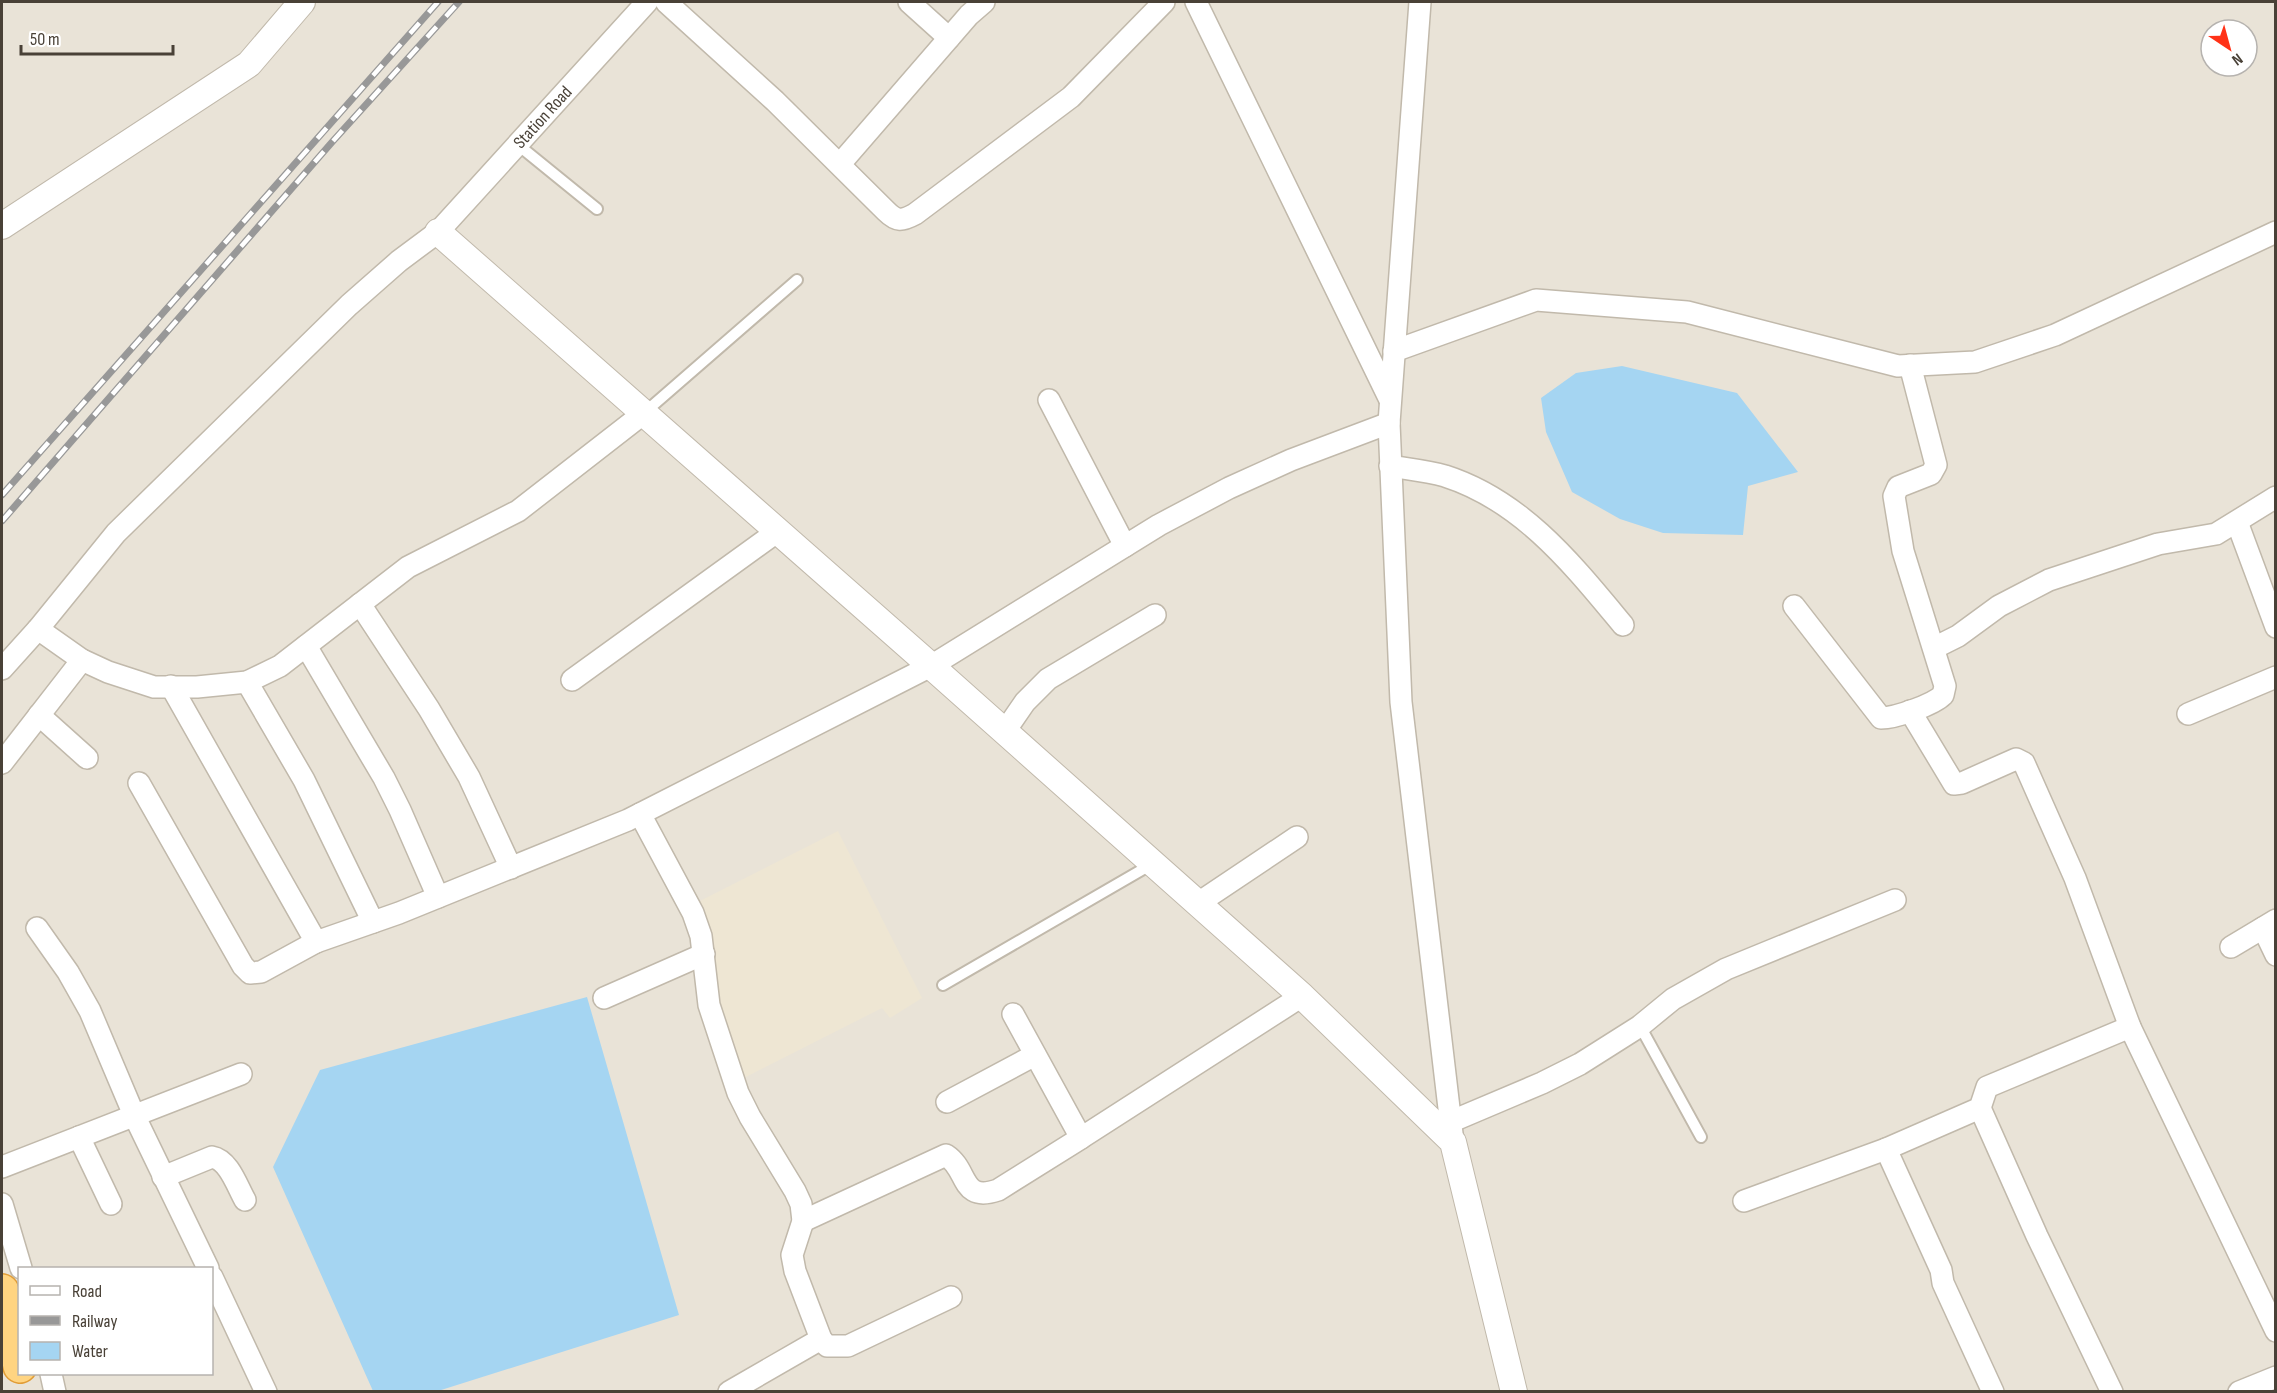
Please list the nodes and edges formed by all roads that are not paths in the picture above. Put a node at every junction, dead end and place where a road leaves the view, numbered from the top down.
1 (302, 2) edge
2 (647, 2) edge
3 (666, 2) edge
4 (909, 2) edge
5 (984, 2) edge
6 (1164, 2) edge
7 (1196, 2) edge
8 (1420, 2) edge
9 (949, 38) junction
10 (518, 144) junction
11 (840, 164) junction
12 (597, 209) dead end
13 (2, 226) edge
14 (438, 231) junction
15 (2276, 232) edge
16 (797, 280) dead end
17 (1394, 351) junction
18 (1910, 365) junction
19 (1049, 400) dead end
20 (1390, 400) junction
21 (644, 413) junction
22 (1389, 423) junction
23 (1390, 466) junction
24 (2276, 498) edge
25 (2237, 522) junction
26 (778, 531) junction
27 (1125, 546) junction
28 (360, 604) junction
29 (1794, 606) dead end
30 (1155, 615) dead end
31 (1623, 625) dead end
32 (2276, 627) edge
33 (38, 629) junction
34 (306, 646) junction
35 (1934, 648) junction
36 (82, 660) junction
37 (931, 666) junction
38 (2, 669) edge
39 (2276, 677) edge
40 (572, 680) dead end
41 (247, 682) junction
42 (171, 686) junction
43 (1910, 711) junction
44 (2188, 714) dead end
45 (39, 715) junction
46 (1005, 731) junction
47 (87, 758) dead end
48 (2, 763) edge
49 (139, 783) dead end
50 (640, 814) junction
51 (1297, 837) dead end
52 (1153, 864) junction
53 (511, 868) junction
54 (438, 897) junction
55 (1895, 900) dead end
56 (1197, 904) junction
57 (373, 922) junction
58 (2269, 924) edge
59 (37, 928) dead end
60 (316, 942) junction
61 (2231, 946) dead end
62 (704, 954) junction
63 (2276, 955) edge
64 (943, 985) dead end
65 (1302, 996) junction
66 (604, 998) dead end
67 (1013, 1014) dead end
68 (1640, 1026) junction
69 (2130, 1027) junction
70 (1035, 1055) junction
71 (241, 1074) dead end
72 (947, 1102) dead end
73 (1980, 1108) junction
74 (134, 1115) junction
75 (1452, 1132) junction
76 (79, 1137) junction
77 (1701, 1137) dead end
78 (1081, 1138) junction
79 (1886, 1149) junction
80 (2, 1167) edge
81 (163, 1177) junction
82 (245, 1200) dead end
83 (1744, 1201) dead end
84 (2, 1204) edge
85 (111, 1204) dead end
86 (804, 1221) junction
87 (20, 1267) edge
88 (206, 1267) edge
89 (213, 1279) edge
90 (2, 1291) edge
91 (951, 1298) dead end
92 (2276, 1331) edge
93 (821, 1339) junction
94 (18, 1358) edge
95 (21, 1375) edge
96 (51, 1375) edge
97 (2276, 1377) edge
98 (24, 1392) edge
99 (55, 1392) edge
100 (266, 1392) edge
101 (729, 1392) edge
102 (1515, 1392) edge
103 (1993, 1392) edge
104 (2112, 1392) edge
105 (2239, 1392) edge

1 - 13 street
2 - 10 street, Station Road
3 - 11 street
4 - 9 street
5 - 9 street
6 - 11 street
7 - 20 street
8 - 17 street
9 - 11 street
10 - 12 lane
10 - 14 street, Station Road
14 - 21 street
14 - 33 street, Station Road
15 - 18 street
16 - 21 lane
17 - 18 street
17 - 20 street
18 - 35 street
19 - 27 street
20 - 22 street
21 - 26 street
21 - 28 street
22 - 23 street
22 - 27 street
23 - 31 street
23 - 75 street
24 - 25 street
25 - 32 street
25 - 35 street
26 - 37 street
26 - 40 street
27 - 37 street
28 - 34 street
28 - 53 street
29 - 43 street
30 - 46 street
33 - 36 street
33 - 38 street, Station Road
34 - 41 street
34 - 54 street
35 - 43 street
36 - 42 street
36 - 45 street
37 - 46 street
37 - 50 street
39 - 44 street
41 - 42 street
41 - 57 street
42 - 60 street
43 - 69 street
45 - 47 street
45 - 48 street
46 - 52 street
49 - 60 street
50 - 53 street
50 - 62 street
51 - 56 street
52 - 56 street
52 - 64 lane
53 - 54 street
54 - 57 street
55 - 68 street
56 - 65 street
57 - 60 street
58 - 61 street
58 - 63 street
59 - 74 street
62 - 66 street
62 - 86 street
65 - 75 street
65 - 78 street
67 - 70 street
68 - 75 street
68 - 77 lane
69 - 73 street
69 - 92 street
70 - 72 street
70 - 78 street
71 - 74 street
73 - 79 street
73 - 104 street
74 - 76 street
74 - 81 street
75 - 102 street
76 - 80 street
76 - 85 street
78 - 86 street
79 - 83 street
79 - 103 street
81 - 82 street
81 - 88 street
84 - 87 street
86 - 93 street
89 - 100 street
90 - 94 highway
91 - 93 street
93 - 101 street
95 - 98 highway
96 - 99 street
97 - 105 street

